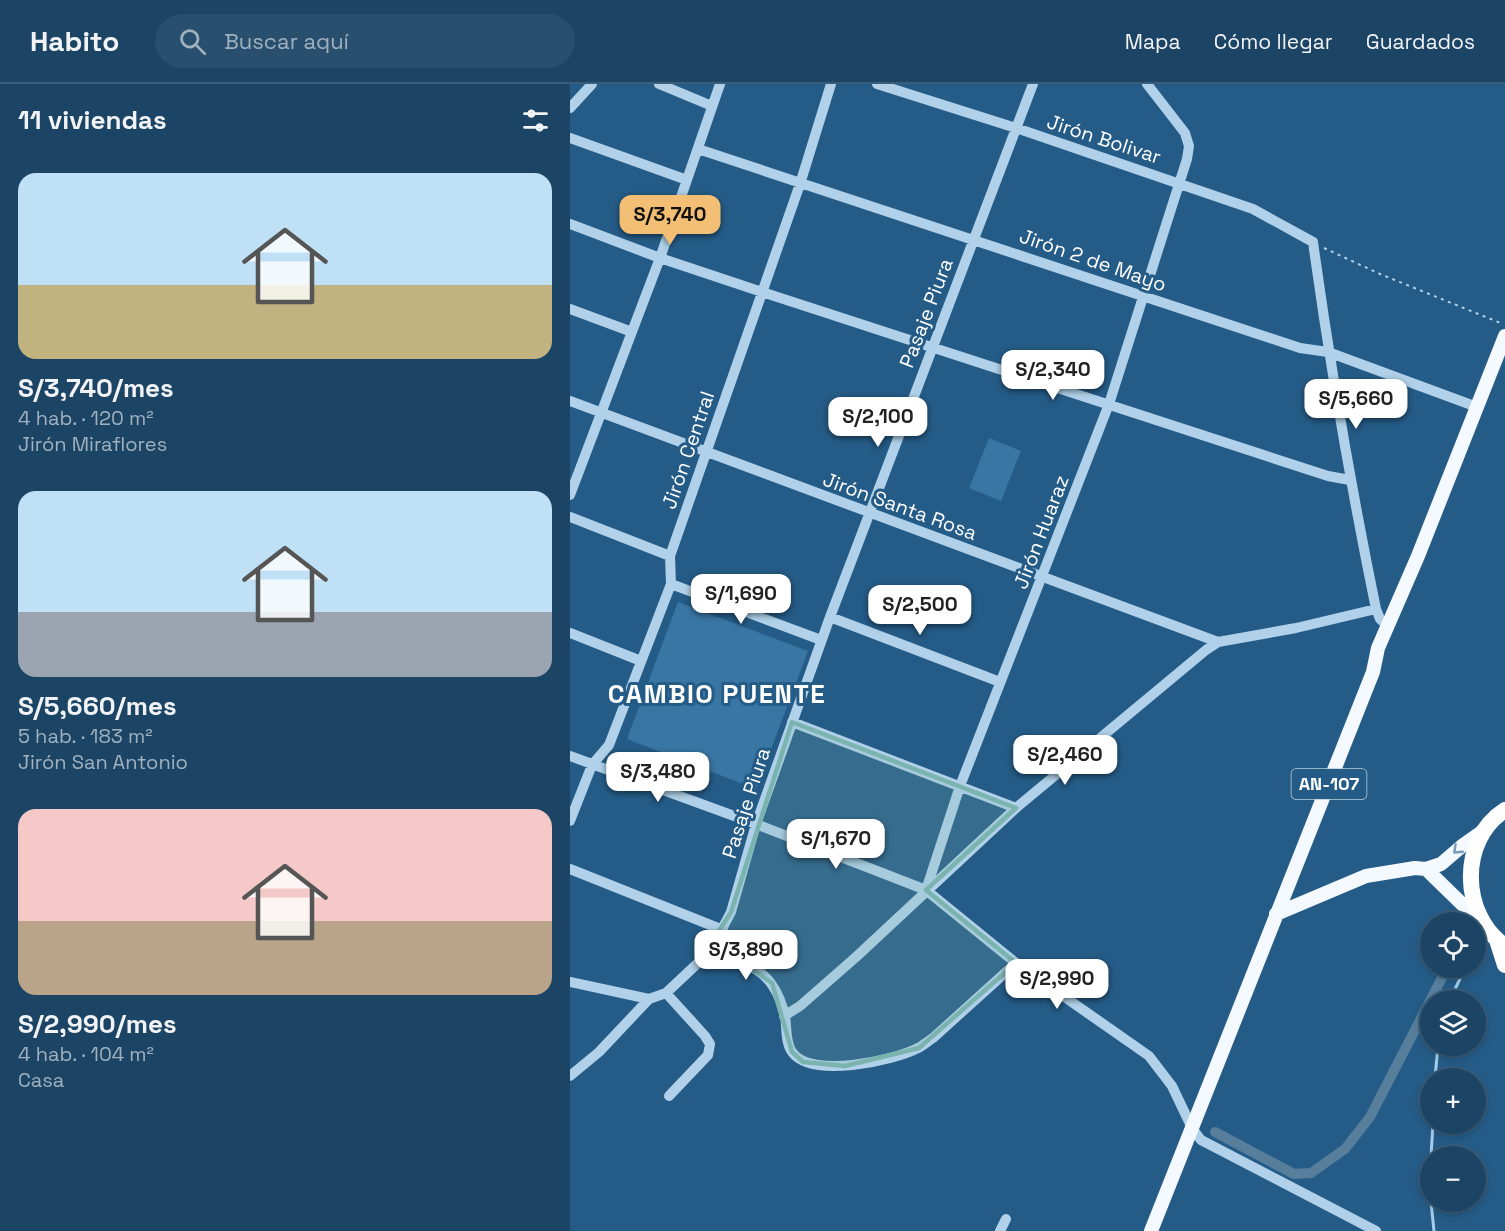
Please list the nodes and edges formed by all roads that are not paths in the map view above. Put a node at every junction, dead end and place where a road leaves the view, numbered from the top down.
1 (592, 84) edge
2 (659, 84) edge
3 (720, 84) edge
4 (831, 84) edge
5 (877, 84) edge
6 (1032, 84) edge
7 (1147, 84) edge
8 (712, 106) junction
9 (570, 108) edge
10 (1016, 128) junction
11 (570, 138) edge
12 (698, 149) junction
13 (687, 180) junction
14 (1179, 183) junction
15 (800, 184) junction
16 (570, 224) edge
17 (974, 239) junction
18 (660, 258) junction
19 (762, 292) junction
20 (1144, 296) junction
21 (570, 309) edge
22 (632, 332) junction
23 (1505, 336) edge
24 (933, 347) junction
25 (1328, 352) junction
26 (570, 401) edge
27 (1109, 404) junction
28 (1477, 407) junction
29 (602, 412) junction
30 (706, 452) junction
31 (1350, 480) junction
32 (570, 495) edge
33 (868, 513) junction
34 (570, 517) edge
35 (670, 556) junction
36 (1043, 578) junction
37 (671, 584) junction
38 (1376, 609) junction
39 (830, 617) junction
40 (1388, 625) junction
41 (570, 633) edge
42 (821, 640) junction
43 (1218, 642) junction
44 (641, 661) junction
45 (1000, 682) junction
46 (792, 722) junction
47 (570, 756) edge
48 (592, 765) junction
49 (960, 786) junction
50 (1016, 808) junction
51 (1505, 810) edge
52 (570, 821) edge
53 (756, 824) junction
54 (1486, 828) junction
55 (570, 869) edge
56 (1426, 869) junction
57 (926, 890) junction
58 (1474, 912) edge
59 (1478, 912) edge
60 (1276, 914) junction
61 (1486, 924) edge
62 (723, 930) junction
63 (1501, 943) edge
64 (699, 962) junction
65 (1016, 963) junction
66 (1505, 965) edge
67 (570, 982) edge
68 (666, 993) junction
69 (649, 999) junction
70 (784, 1016) junction
71 (570, 1076) edge
72 (669, 1096) dead end
73 (1192, 1128) junction
74 (1006, 1219) dead end
75 (1000, 1231) edge
76 (1151, 1231) edge
77 (1376, 1231) edge

1 - 9 street
2 - 8 street
3 - 8 street
4 - 15 street, Jirón Central
5 - 10 street, Jirón Bolivar
6 - 10 street, Pasaje Piura
7 - 14 street, Jirón Huaraz
8 - 12 street
10 - 14 street, Jirón Bolivar
10 - 17 street, Pasaje Piura
11 - 13 street
12 - 13 street
12 - 15 street, Jirón 2 de Mayo
13 - 18 street
14 - 20 street, Jirón Huaraz
14 - 25 street, Jirón Bolivar
15 - 17 street, Jirón 2 de Mayo
15 - 19 street, Jirón Central
16 - 18 street
17 - 20 street, Jirón 2 de Mayo
17 - 24 street, Pasaje Piura
18 - 19 street
18 - 22 street
19 - 24 street
19 - 30 street, Jirón Central
20 - 25 street, Jirón 2 de Mayo
20 - 27 street, Jirón Huaraz
21 - 22 street
22 - 29 street
23 - 28 main road, AN-107
24 - 27 street
24 - 33 street, Pasaje Piura
25 - 28 street, Jirón 2 de Mayo
25 - 31 street
26 - 29 street, Jirón Santa Rosa
27 - 31 street
27 - 36 street, Jirón Huaraz
28 - 40 main road, AN-107
29 - 30 street, Jirón Santa Rosa
29 - 32 street
30 - 33 street, Jirón Santa Rosa
30 - 35 street, Jirón Central
31 - 38 street
33 - 36 street, Jirón Santa Rosa
33 - 39 street, Pasaje Piura
34 - 35 street
35 - 37 street, Jirón Central
36 - 43 street, Jirón Santa Rosa
36 - 45 street, Jirón Huaraz
37 - 42 street
37 - 44 street, Jirón Central
38 - 40 street
38 - 43 street
39 - 42 street, Pasaje Piura
39 - 45 street
40 - 60 main road, AN-107
41 - 44 street
42 - 46 street, Pasaje Piura
43 - 50 street
44 - 48 street, Jirón Central
45 - 49 street, Jirón Huaraz
46 - 49 street
46 - 53 street, Pasaje Piura
47 - 48 street
48 - 52 street, Jirón Central
48 - 53 street
49 - 50 street
49 - 57 street, Jirón Huaraz
50 - 57 street
51 - 54 highway
53 - 57 street
53 - 62 street, Pasaje Piura
54 -> 56 main road
54 - 59 highway
55 - 62 street
56 - 58 main road
56 - 60 main road
57 - 65 street
57 - 70 street
60 - 73 main road, AN-107
61 - 63 highway
62 - 64 street, Pasaje Piura
63 - 66 highway
64 - 68 street, Pasaje Piura
64 - 70 street
65 - 70 street
65 - 73 street
67 - 69 street
68 - 69 street, Pasaje Piura
68 - 72 street
69 - 71 street, Pasaje Piura
73 - 76 main road, AN-107
73 - 77 street
74 - 75 street

